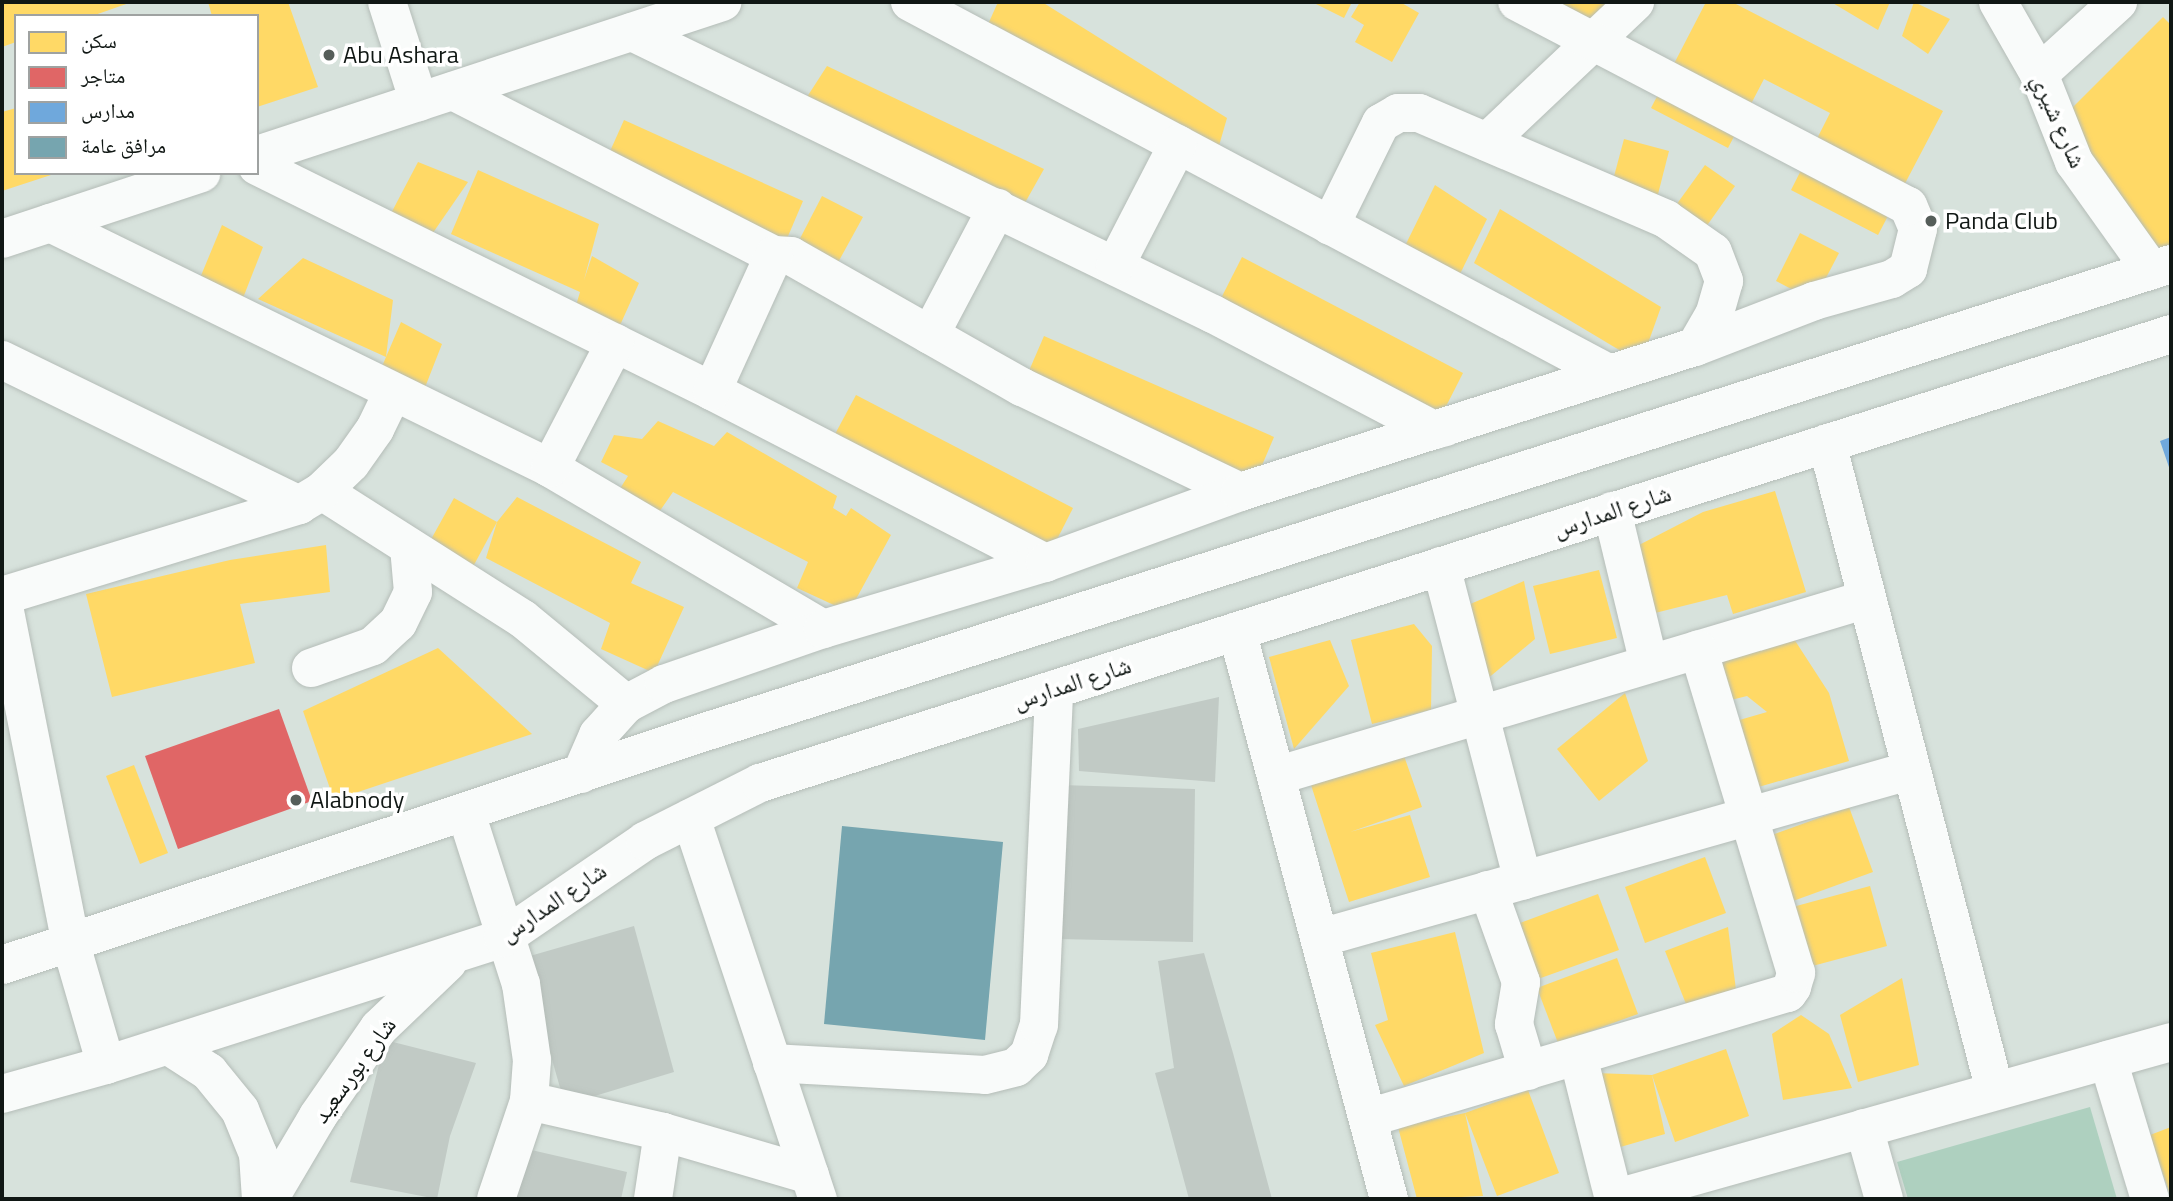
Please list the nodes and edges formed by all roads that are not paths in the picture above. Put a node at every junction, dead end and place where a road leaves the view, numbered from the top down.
1 (387, 2) edge
2 (910, 2) edge
3 (1517, 2) edge
4 (1635, 2) edge
5 (1998, 2) edge
6 (2118, 2) edge
7 (701, 5) edge
8 (632, 32) junction
9 (1592, 38) junction
10 (2039, 74) junction
11 (436, 96) junction
12 (1486, 142) junction
13 (1178, 144) junction
14 (259, 154) edge
15 (259, 167) edge
16 (195, 175) edge
17 (997, 208) junction
18 (50, 223) junction
19 (1330, 226) junction
20 (2, 239) edge
21 (774, 255) junction
22 (1115, 267) junction
23 (2161, 267) edge
24 (2171, 334) edge
25 (930, 335) junction
26 (615, 343) junction
27 (1695, 347) junction
28 (2, 360) edge
29 (1608, 373) junction
30 (393, 391) junction
31 (712, 391) junction
32 (1446, 427) junction
33 (1827, 443) junction
34 (550, 468) junction
35 (1240, 492) junction
36 (310, 498) junction
37 (1612, 511) junction
38 (409, 547) junction
39 (1045, 563) junction
40 (1441, 566) junction
41 (2, 596) edge
42 (1867, 599) junction
43 (823, 629) junction
44 (1237, 631) junction
45 (1698, 649) junction
46 (1649, 664) junction
47 (311, 668) dead end
48 (1054, 689) junction
49 (626, 704) junction
50 (1480, 714) junction
51 (1912, 771) junction
52 (581, 774) junction
53 (1276, 776) junction
54 (466, 813) junction
55 (1748, 817) junction
56 (691, 818) junction
57 (1506, 885) junction
58 (503, 938) junction
59 (1320, 938) junction
60 (70, 941) junction
61 (456, 956) junction
62 (2, 965) edge
63 (2171, 1042) edge
64 (169, 1045) junction
65 (1578, 1055) junction
66 (2108, 1060) junction
67 (772, 1063) junction
68 (106, 1065) junction
69 (1528, 1070) junction
70 (1995, 1091) junction
71 (2, 1094) edge
72 (528, 1101) junction
73 (1368, 1118) junction
74 (1864, 1128) junction
75 (663, 1132) junction
76 (1717, 1186) edge
77 (814, 1187) edge
78 (261, 1199) edge
79 (269, 1199) edge
80 (496, 1199) edge
81 (653, 1199) edge
82 (1389, 1199) edge
83 (1614, 1199) edge
84 (1884, 1199) edge
85 (2150, 1199) edge

1 - 11 street
2 - 13 street
3 - 9 street
4 - 9 street
5 - 10 street, شارع شيري
6 - 10 street
7 - 8 street
8 - 11 street
8 - 17 street
9 - 12 street
9 - 27 street
10 - 23 street, شارع شيري
11 - 14 street
11 - 21 street
12 - 19 street
12 - 27 street
13 - 19 street
13 - 22 street
15 - 26 street
16 - 18 street
17 - 22 street
17 - 25 street
18 - 20 street
18 - 30 street
19 - 29 street
21 - 25 street
21 - 31 street
22 - 32 street
23 - 52 street
24 - 33 street, شارع المدارس
25 - 35 street
26 - 31 street
26 - 34 street
27 - 29 street
28 - 36 street
29 - 32 street
30 - 34 street
30 - 36 street
31 - 39 street
32 - 35 street
33 - 37 street, شارع المدارس
33 - 42 street
34 - 43 street
35 - 39 street
36 - 38 street
36 - 41 street
37 - 40 street, شارع المدارس
37 - 46 street
38 - 47 street
38 - 49 street
39 - 43 street
40 - 44 street, شارع المدارس
40 - 50 street
41 - 60 street
42 - 45 street
42 - 51 street
43 - 49 street
44 - 48 street, شارع المدارس
44 - 53 street
45 - 46 street
45 - 55 street
46 - 50 street
48 - 56 street, شارع المدارس
48 - 67 street
49 - 52 street
50 - 53 street
50 - 57 street
51 - 55 street
51 - 70 street
52 - 54 street
53 - 59 street
54 - 58 street
54 - 60 street
55 - 57 street
55 - 65 street
56 - 58 street, شارع المدارس
56 - 67 street
57 - 59 street
57 - 69 street
58 - 61 street, شارع المدارس
58 - 72 street
59 - 73 street
60 - 62 street
60 - 68 street
61 - 64 street, شارع المدارس
61 - 79 street, شارع بورسعيد
63 - 66 street
64 - 68 street, شارع المدارس
64 - 78 street
65 - 69 street
65 - 83 street
66 - 70 street
66 - 85 street
67 - 77 street
68 - 71 street, شارع المدارس
69 - 73 street
70 - 74 street
72 - 75 street
72 - 80 street
73 - 82 street
74 - 76 street
74 - 84 street
75 - 77 street
75 - 81 street
76 - 83 street

